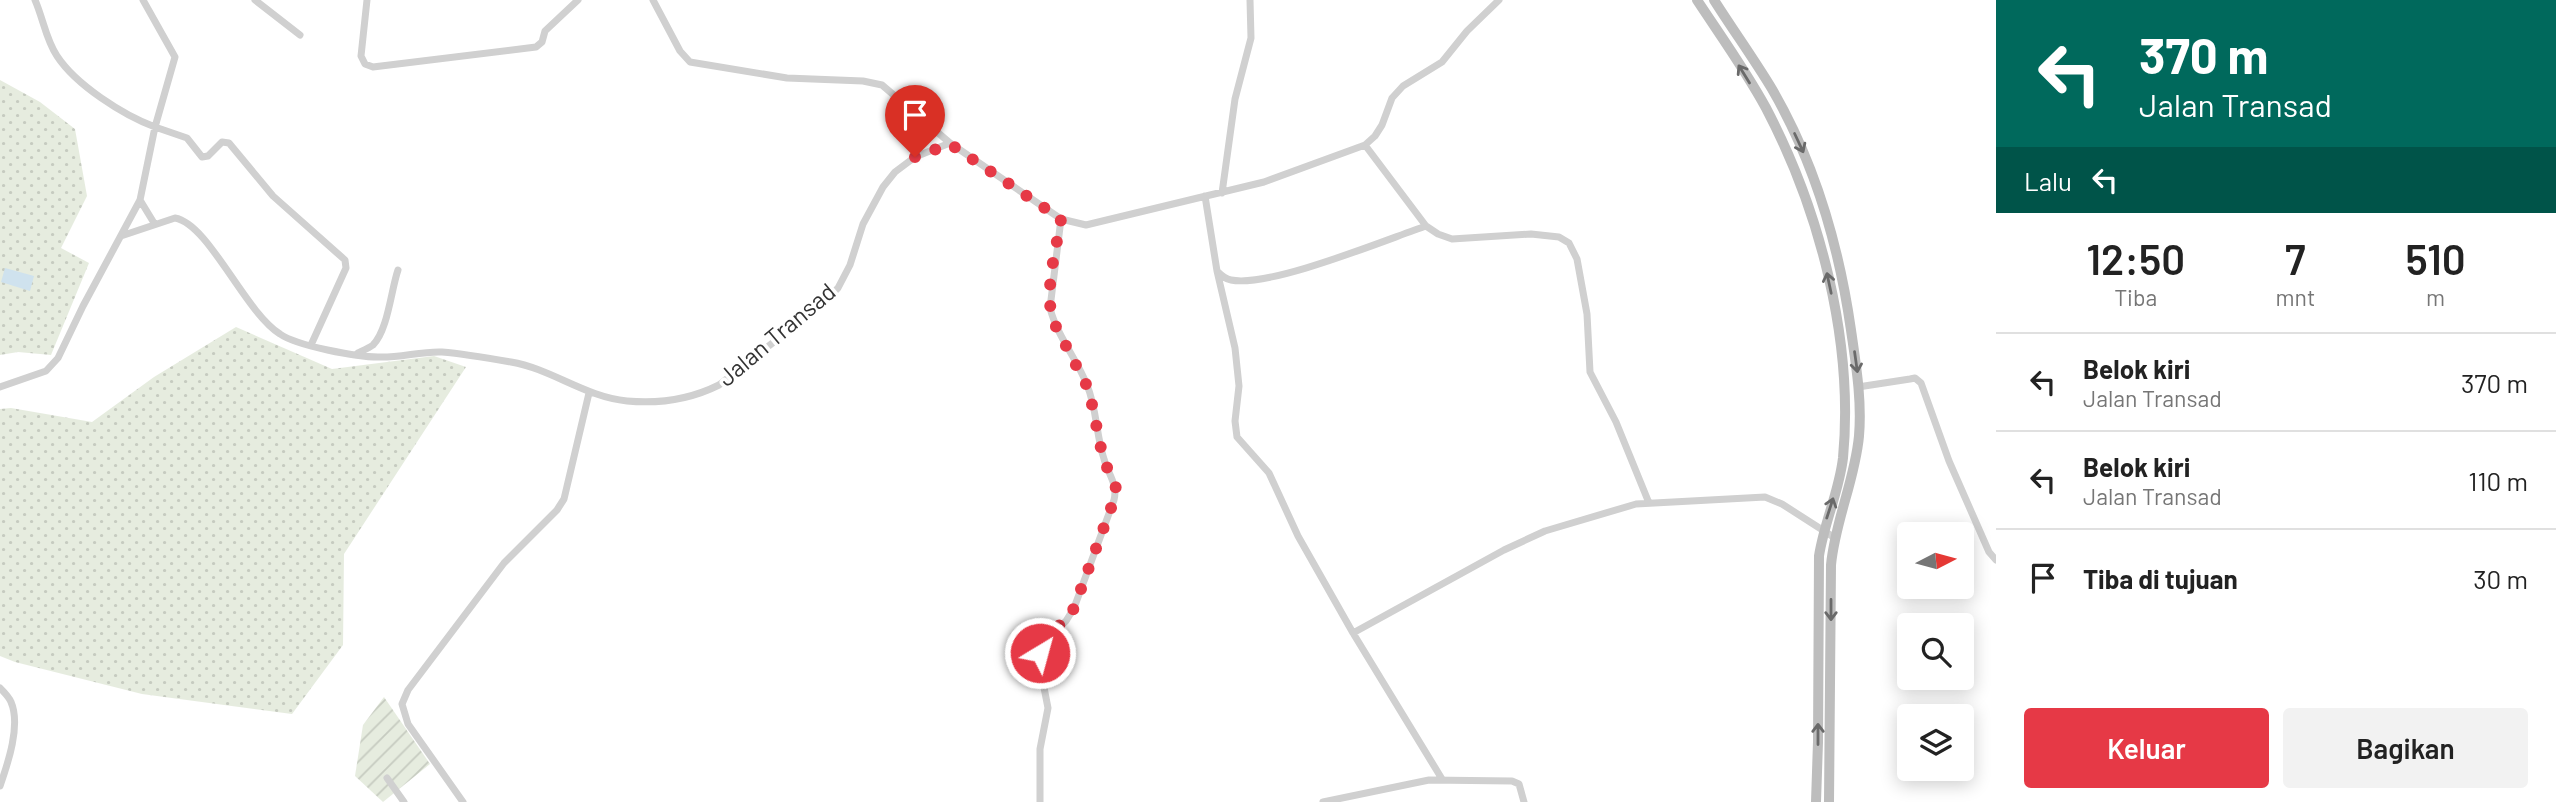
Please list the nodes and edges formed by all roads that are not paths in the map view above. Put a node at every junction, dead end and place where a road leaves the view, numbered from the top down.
1 (35, 0) edge
2 (143, 0) edge
3 (255, 0) edge
4 (367, 0) edge
5 (578, 0) edge
6 (653, 0) edge
7 (1250, 0) edge
8 (1499, 0) edge
9 (1697, 0) edge
10 (1714, 0) edge
11 (300, 35) dead end
12 (155, 127) junction
13 (950, 144) junction
14 (1365, 145) junction
15 (1222, 193) junction
16 (1205, 196) junction
17 (140, 200) junction
18 (1061, 219) junction
19 (154, 223) junction
20 (1426, 226) junction
21 (121, 236) junction
22 (398, 270) dead end
23 (1217, 271) junction
24 (311, 345) junction
25 (357, 354) junction
26 (0, 387) edge
27 (1858, 387) junction
28 (589, 393) junction
29 (1649, 503) junction
30 (1823, 530) junction
31 (1835, 538) junction
32 (1996, 559) edge
33 (1353, 633) junction
34 (0, 688) edge
35 (387, 778) dead end
36 (1442, 779) junction
37 (0, 786) edge
38 (404, 802) edge
39 (463, 802) edge
40 (1041, 802) edge
41 (1323, 802) edge
42 (1524, 802) edge
43 (1816, 802) edge
44 (1829, 802) edge

1 - 12 street
2 - 12 street
3 - 11 street
4 - 5 street
6 - 13 street
7 - 15 street
8 - 14 street
30 -> 9 street
10 -> 27 street
12 - 17 street
12 - 24 street
13 - 18 street
13 - 28 street, Jalan Transad
14 - 15 street
14 - 20 street
15 - 16 street
16 - 18 street
16 - 23 street
17 - 19 street
17 - 21 street
18 - 40 street
19 - 21 street, Jalan Transad
19 - 24 street, Jalan Transad
20 - 23 street
20 - 29 street
21 - 26 street
22 - 25 street
23 - 33 street
24 - 25 street, Jalan Transad
25 - 28 street, Jalan Transad
27 - 31 street
27 - 32 street
28 - 39 street
29 - 30 street
29 - 33 street
30 - 31 street
43 -> 30 street
31 -> 44 street
33 - 36 street
34 - 37 street
35 - 38 street
36 - 41 street
36 - 42 street

